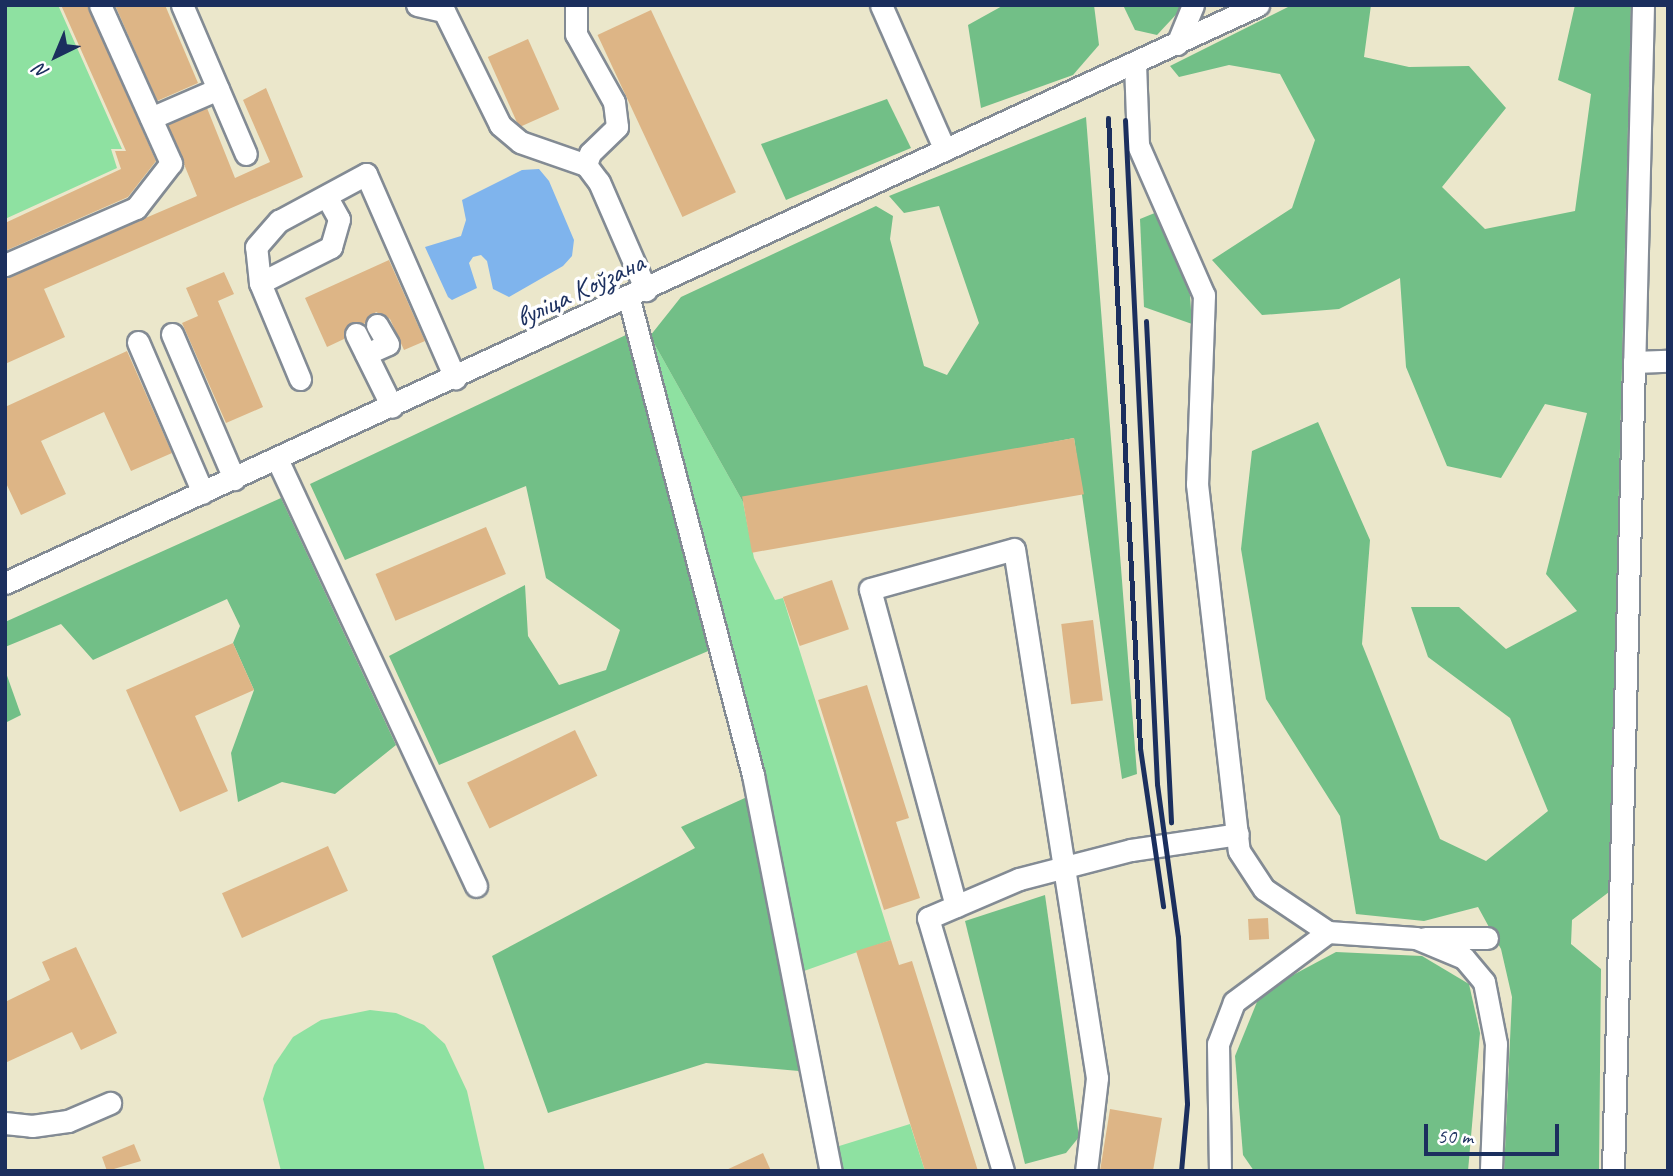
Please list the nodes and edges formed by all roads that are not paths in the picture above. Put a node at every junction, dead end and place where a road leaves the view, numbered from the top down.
1 (100, 5) edge
2 (182, 5) edge
3 (417, 5) edge
4 (576, 5) edge
5 (881, 5) edge
6 (1194, 5) edge
7 (1258, 5) edge
8 (1643, 5) edge
9 (1177, 44) junction
10 (1135, 63) junction
11 (218, 89) junction
12 (151, 118) junction
13 (945, 150) junction
14 (246, 154) dead end
15 (586, 165) junction
16 (326, 196) junction
17 (5, 265) edge
18 (260, 283) junction
19 (637, 295) junction
20 (377, 324) dead end
21 (172, 334) dead end
22 (356, 334) dead end
23 (138, 342) dead end
24 (366, 354) junction
25 (1668, 361) edge
26 (1634, 362) junction
27 (455, 378) junction
28 (300, 379) dead end
29 (392, 407) junction
30 (277, 459) junction
31 (234, 479) junction
32 (203, 493) junction
33 (5, 583) edge
34 (1238, 834) junction
35 (1062, 868) junction
36 (476, 886) dead end
37 (956, 906) junction
38 (1328, 932) junction
39 (1416, 938) junction
40 (1487, 938) dead end
41 (110, 1102) dead end
42 (5, 1123) edge
43 (831, 1171) edge
44 (1003, 1171) edge
45 (1086, 1171) edge
46 (1220, 1171) edge
47 (1491, 1171) edge
48 (1613, 1171) edge

1 - 12 street
2 - 11 street
3 - 15 street
4 - 15 street
5 - 13 street
6 - 9 street
7 - 9 street, вуліца Коўзана
8 - 26 street
9 - 10 street, вуліца Коўзана
10 - 13 street, вуліца Коўзана
10 - 34 street
11 - 12 street
11 - 14 street
12 - 17 street
13 - 19 street, вуліца Коўзана
15 - 19 street
16 - 18 street
16 - 18 street
16 - 27 street
18 - 28 street
19 - 27 street, вуліца Коўзана
19 - 43 street
20 - 24 street
21 - 31 street
22 - 24 street
23 - 32 street
24 - 29 street
25 - 26 street
26 - 48 street
27 - 29 street, вуліца Коўзана
29 - 30 street, вуліца Коўзана
30 - 31 street, вуліца Коўзана
30 - 36 street
31 - 32 street, вуліца Коўзана
32 - 33 street, вуліца Коўзана
34 - 35 street
34 - 38 street
35 - 37 street
35 - 37 street
35 - 45 street
37 - 44 street
38 - 39 street
38 - 46 street
39 - 40 street
39 - 47 street
41 - 42 street

